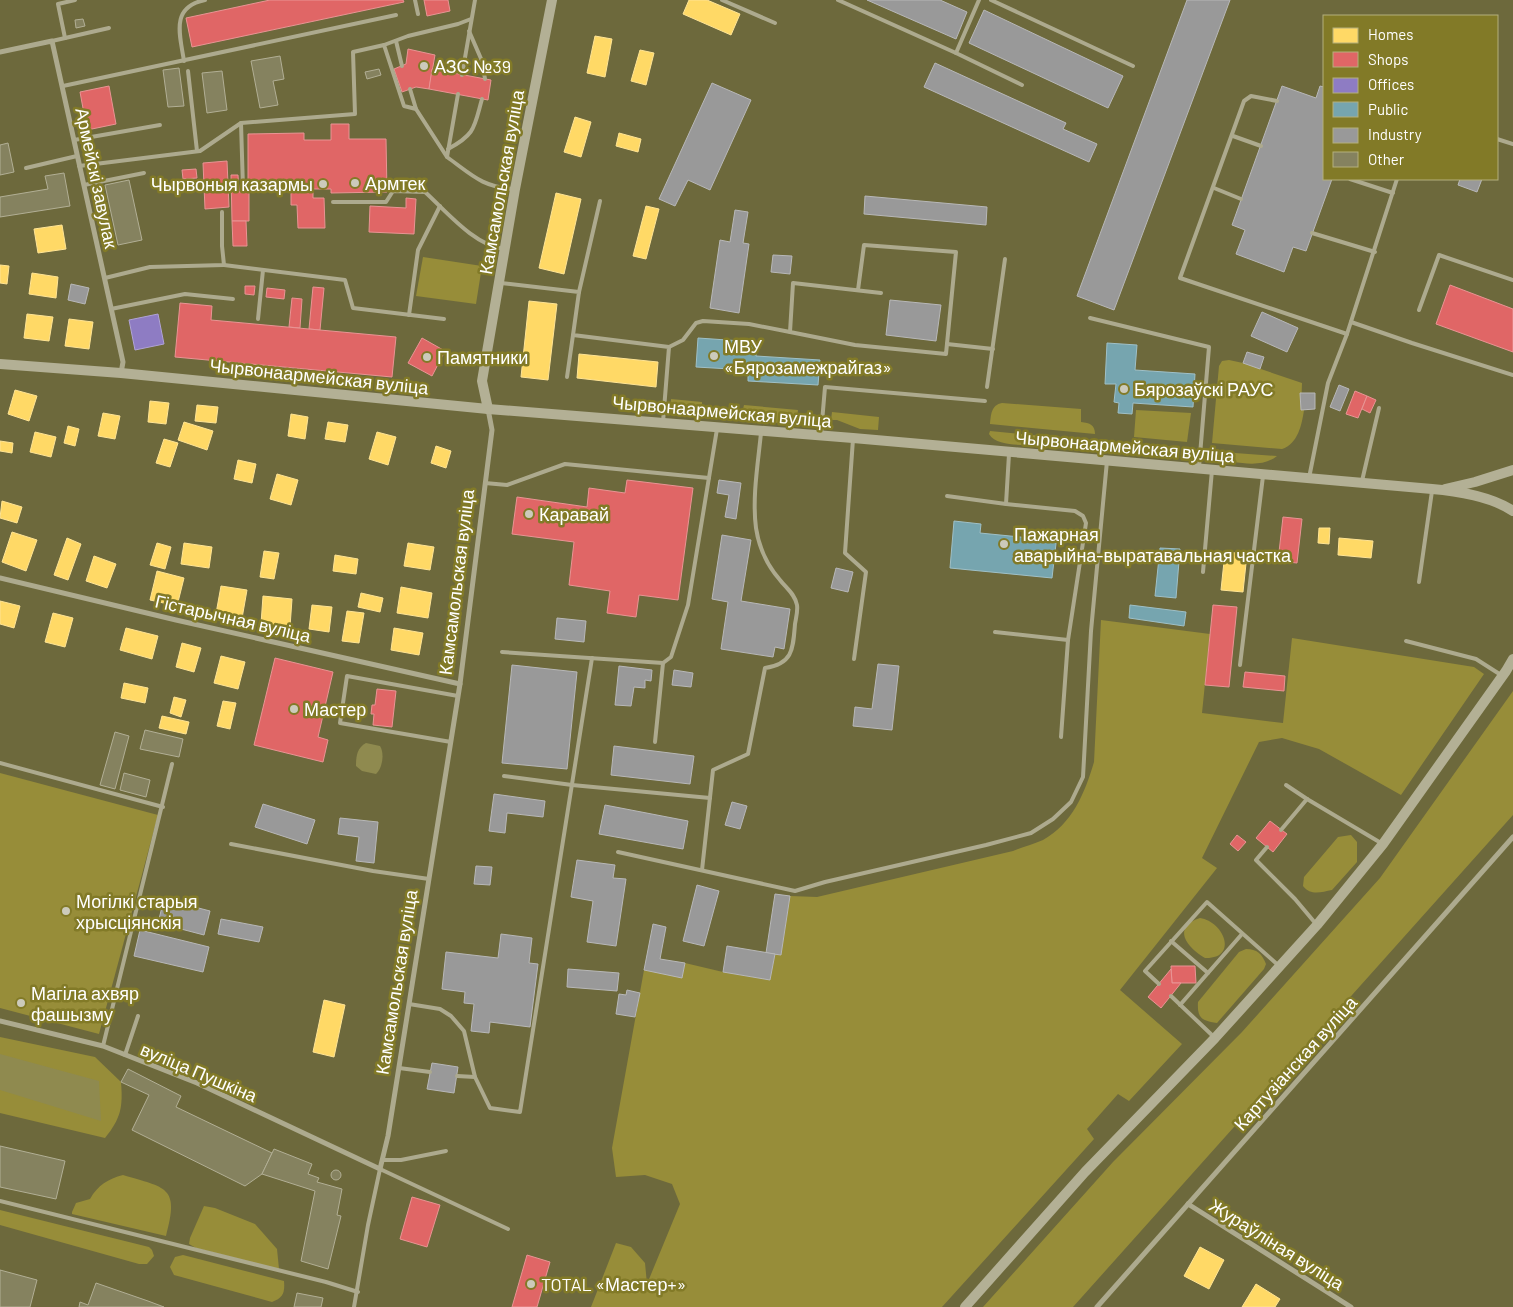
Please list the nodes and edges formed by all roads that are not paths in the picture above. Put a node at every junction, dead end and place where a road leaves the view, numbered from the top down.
1 (75, 0) edge
2 (205, 0) edge
3 (415, 0) edge
4 (475, 0) edge
5 (552, 0) edge
6 (722, 0) edge
7 (838, 0) edge
8 (979, 0) edge
9 (991, 0) edge
10 (418, 14) dead end
11 (396, 15) dead end
12 (471, 19) junction
13 (775, 23) dead end
14 (109, 28) dead end
15 (469, 31) junction
16 (65, 38) junction
17 (52, 41) junction
18 (396, 41) junction
19 (384, 45) junction
20 (0, 52) edge
21 (956, 53) junction
22 (184, 61) junction
23 (402, 66) dead end
24 (1133, 66) dead end
25 (188, 71) dead end
26 (462, 75) dead end
27 (485, 79) dead end
28 (1022, 85) dead end
29 (63, 86) junction
30 (410, 89) dead end
31 (458, 94) dead end
32 (482, 99) dead end
33 (1277, 101) dead end
34 (416, 109) junction
35 (241, 123) junction
36 (160, 124) dead end
37 (1233, 136) junction
38 (1498, 139) edge
39 (74, 140) junction
40 (1513, 144) edge
41 (1261, 146) dead end
42 (448, 149) junction
43 (197, 151) junction
44 (77, 156) junction
45 (447, 157) junction
46 (79, 166) junction
47 (26, 168) dead end
48 (144, 173) dead end
49 (1353, 180) edge
50 (1397, 180) edge
51 (84, 184) junction
52 (281, 187) dead end
53 (1214, 188) junction
54 (515, 189) junction
55 (1393, 193) junction
56 (1241, 200) dead end
57 (600, 201) dead end
58 (333, 202) dead end
59 (440, 206) junction
60 (222, 212) dead end
61 (1312, 233) dead end
62 (504, 249) junction
63 (1375, 252) junction
64 (1005, 259) dead end
65 (224, 265) junction
66 (262, 270) junction
67 (105, 278) junction
68 (1513, 280) edge
69 (499, 282) junction
70 (858, 290) junction
71 (580, 292) junction
72 (881, 293) dead end
73 (233, 299) dead end
74 (112, 309) junction
75 (1419, 310) dead end
76 (409, 315) junction
77 (1090, 318) dead end
78 (258, 319) dead end
79 (444, 319) dead end
80 (1351, 322) junction
81 (790, 332) junction
82 (1347, 334) junction
83 (573, 335) junction
84 (947, 344) junction
85 (669, 347) junction
86 (993, 349) junction
87 (0, 364) edge
88 (121, 373) junction
89 (1513, 375) edge
90 (567, 377) dead end
91 (988, 387) dead end
92 (986, 401) dead end
93 (1379, 408) dead end
94 (488, 409) junction
95 (663, 422) junction
96 (717, 427) junction
97 (762, 430) junction
98 (820, 435) junction
99 (853, 438) junction
100 (1009, 453) junction
101 (1107, 461) junction
102 (1198, 469) junction
103 (1212, 470) junction
104 (1513, 470) edge
105 (1263, 474) junction
106 (709, 478) junction
107 (1309, 478) junction
108 (485, 483) junction
109 (1361, 483) junction
110 (1437, 489) junction
111 (947, 496) dead end
112 (1006, 504) junction
113 (1513, 511) edge
114 (1203, 572) dead end
115 (0, 578) edge
116 (1419, 582) dead end
117 (994, 632) dead end
118 (1068, 640) junction
119 (1406, 641) dead end
120 (502, 652) dead end
121 (592, 658) junction
122 (854, 659) dead end
123 (1513, 659) edge
124 (663, 663) junction
125 (1240, 665) dead end
126 (1508, 671) edge
127 (460, 684) junction
128 (458, 696) junction
129 (1061, 737) dead end
130 (451, 742) junction
131 (655, 742) dead end
132 (0, 763) edge
133 (172, 764) dead end
134 (504, 776) dead end
135 (572, 785) junction
136 (1286, 785) dead end
137 (710, 798) junction
138 (1307, 799) junction
139 (163, 807) junction
140 (1281, 830) dead end
141 (1513, 837) edge
142 (231, 844) dead end
143 (1383, 844) junction
144 (1267, 847) dead end
145 (618, 852) dead end
146 (702, 870) junction
147 (429, 879) junction
148 (1317, 925) junction
149 (1242, 934) junction
150 (1170, 941) junction
151 (1280, 966) junction
152 (1208, 973) junction
153 (1159, 984) dead end
154 (1171, 996) dead end
155 (409, 1004) junction
156 (1180, 1005) junction
157 (138, 1016) dead end
158 (0, 1021) edge
159 (1215, 1038) junction
160 (103, 1046) junction
161 (125, 1055) junction
162 (399, 1068) junction
163 (430, 1072) dead end
164 (457, 1076) dead end
165 (475, 1077) junction
166 (446, 1151) dead end
167 (382, 1160) junction
168 (380, 1169) junction
169 (0, 1201) edge
170 (1188, 1204) junction
171 (508, 1230) dead end
172 (358, 1292) junction
173 (354, 1307) edge
174 (965, 1307) edge
175 (1097, 1307) edge
176 (1351, 1307) edge

1 - 16 lane
2 - 22 lane
3 - 10 lane
4 - 12 lane
5 - 54 main road, Камсамольская вуліца
6 - 13 lane
7 - 21 lane
8 - 21 lane
9 - 24 lane
11 - 22 lane
12 - 15 lane
12 - 18 lane
14 - 16 lane
15 - 26 lane
15 - 27 lane
16 - 17 lane
17 - 20 street
17 - 29 street, Армейскі завулак
18 - 19 lane
18 - 23 lane
19 - 34 lane
19 - 35 lane
21 - 28 lane
22 - 29 lane
25 - 43 lane
29 - 39 street, Армейскі завулак
30 - 34 lane
31 - 42 lane
32 - 42 lane
33 - 37 lane
34 - 45 lane
35 - 43 lane
35 - 52 lane
36 - 39 lane
37 - 41 lane
37 - 53 lane
38 - 40 lane
39 - 44 street, Армейскі завулак
42 - 45 lane
43 - 46 lane
44 - 46 street, Армейскі завулак
44 - 47 lane
45 - 54 lane
46 - 51 street, Армейскі завулак
48 - 51 lane
49 - 55 lane
50 - 55 lane
51 - 67 street, Армейскі завулак
53 - 56 lane
53 - 82 lane
54 - 62 main road, Камсамольская вуліца
55 - 63 lane
57 - 71 lane
58 - 59 lane
59 - 62 lane
59 - 76 lane
60 - 65 lane
61 - 63 lane
62 - 69 main road, Камсамольская вуліца
63 - 80 lane
64 - 86 lane
65 - 66 lane
65 - 67 lane
66 - 76 lane
66 - 78 lane
67 - 74 street, Армейскі завулак
68 - 75 lane
69 - 71 lane
69 - 94 main road, Камсамольская вуліца
70 - 72 lane
70 - 81 lane
70 - 84 lane
71 - 83 lane
73 - 74 lane
74 - 88 street, Армейскі завулак
76 - 79 lane
77 - 102 lane
80 - 82 lane
80 - 89 lane
81 - 84 lane
81 - 85 lane
82 - 107 lane
83 - 85 lane
83 - 90 lane
84 - 86 lane
85 - 95 lane
86 - 91 lane
87 - 88 main road, Чырвонаармейская вуліца
88 - 94 main road, Чырвонаармейская вуліца
92 - 98 lane
93 - 109 lane
94 - 95 main road, Чырвонаармейская вуліца
94 - 108 street, Камсамольская вуліца
95 - 96 main road, Чырвонаармейская вуліца
96 - 97 main road, Чырвонаармейская вуліца
96 - 106 lane
97 - 98 main road, Чырвонаармейская вуліца
97 - 137 lane
98 - 99 main road, Чырвонаармейская вуліца
99 - 100 main road, Чырвонаармейская вуліца
99 - 122 lane
100 - 101 main road, Чырвонаармейская вуліца
100 - 112 lane
101 - 102 main road, Чырвонаармейская вуліца
101 - 146 lane
102 - 103 main road, Чырвонаармейская вуліца
103 - 105 main road, Чырвонаармейская вуліца
103 - 114 lane
104 - 110 main road, Чырвонаармейская вуліца
105 - 107 main road, Чырвонаармейская вуліца
105 - 125 lane
106 - 108 lane
106 - 124 lane
107 - 109 main road, Чырвонаармейская вуліца
108 - 127 street, Камсамольская вуліца
109 - 110 main road, Чырвонаармейская вуліца
110 - 113 main road, Чырвонаармейская вуліца
110 - 116 lane
111 - 112 lane
112 - 118 lane
115 - 127 street, Гістарычная вуліца
117 - 118 lane
118 - 129 lane
119 - 126 lane
120 - 121 lane
121 - 124 lane
121 - 135 lane
123 - 126 main road
124 - 131 lane
126 - 143 main road
127 - 128 street, Камсамольская вуліца
128 - 130 street, Камсамольская вуліца
128 - 130 lane
130 - 147 street, Камсамольская вуліца
132 - 139 lane
133 - 139 lane
134 - 135 lane
135 - 137 lane
135 - 165 lane
136 - 138 lane
137 - 146 lane
138 - 140 lane
138 - 143 lane
139 - 160 lane
141 - 170 street, Картузіанская вуліца
142 - 147 lane
143 - 148 main road
144 - 148 lane
145 - 146 lane
147 - 155 street, Камсамольская вуліца
148 - 151 main road
149 - 150 lane
149 - 151 lane
149 - 152 lane
150 - 152 lane
150 - 153 lane
151 - 159 main road
152 - 156 lane
154 - 156 lane
155 - 162 street, Камсамольская вуліца
155 - 165 lane
156 - 159 lane
157 - 161 lane
158 - 160 street, вуліца Пушкіна
159 - 174 main road
160 - 161 street, вуліца Пушкіна
161 - 168 street, вуліца Пушкіна
162 - 163 lane
162 - 167 street, Камсамольская вуліца
164 - 165 lane
166 - 167 lane
167 - 168 street, Камсамольская вуліца
168 - 171 lane
168 - 172 lane
169 - 172 lane
170 - 175 street, Картузіанская вуліца
170 - 176 street, Жураўліная вуліца
172 - 173 lane

